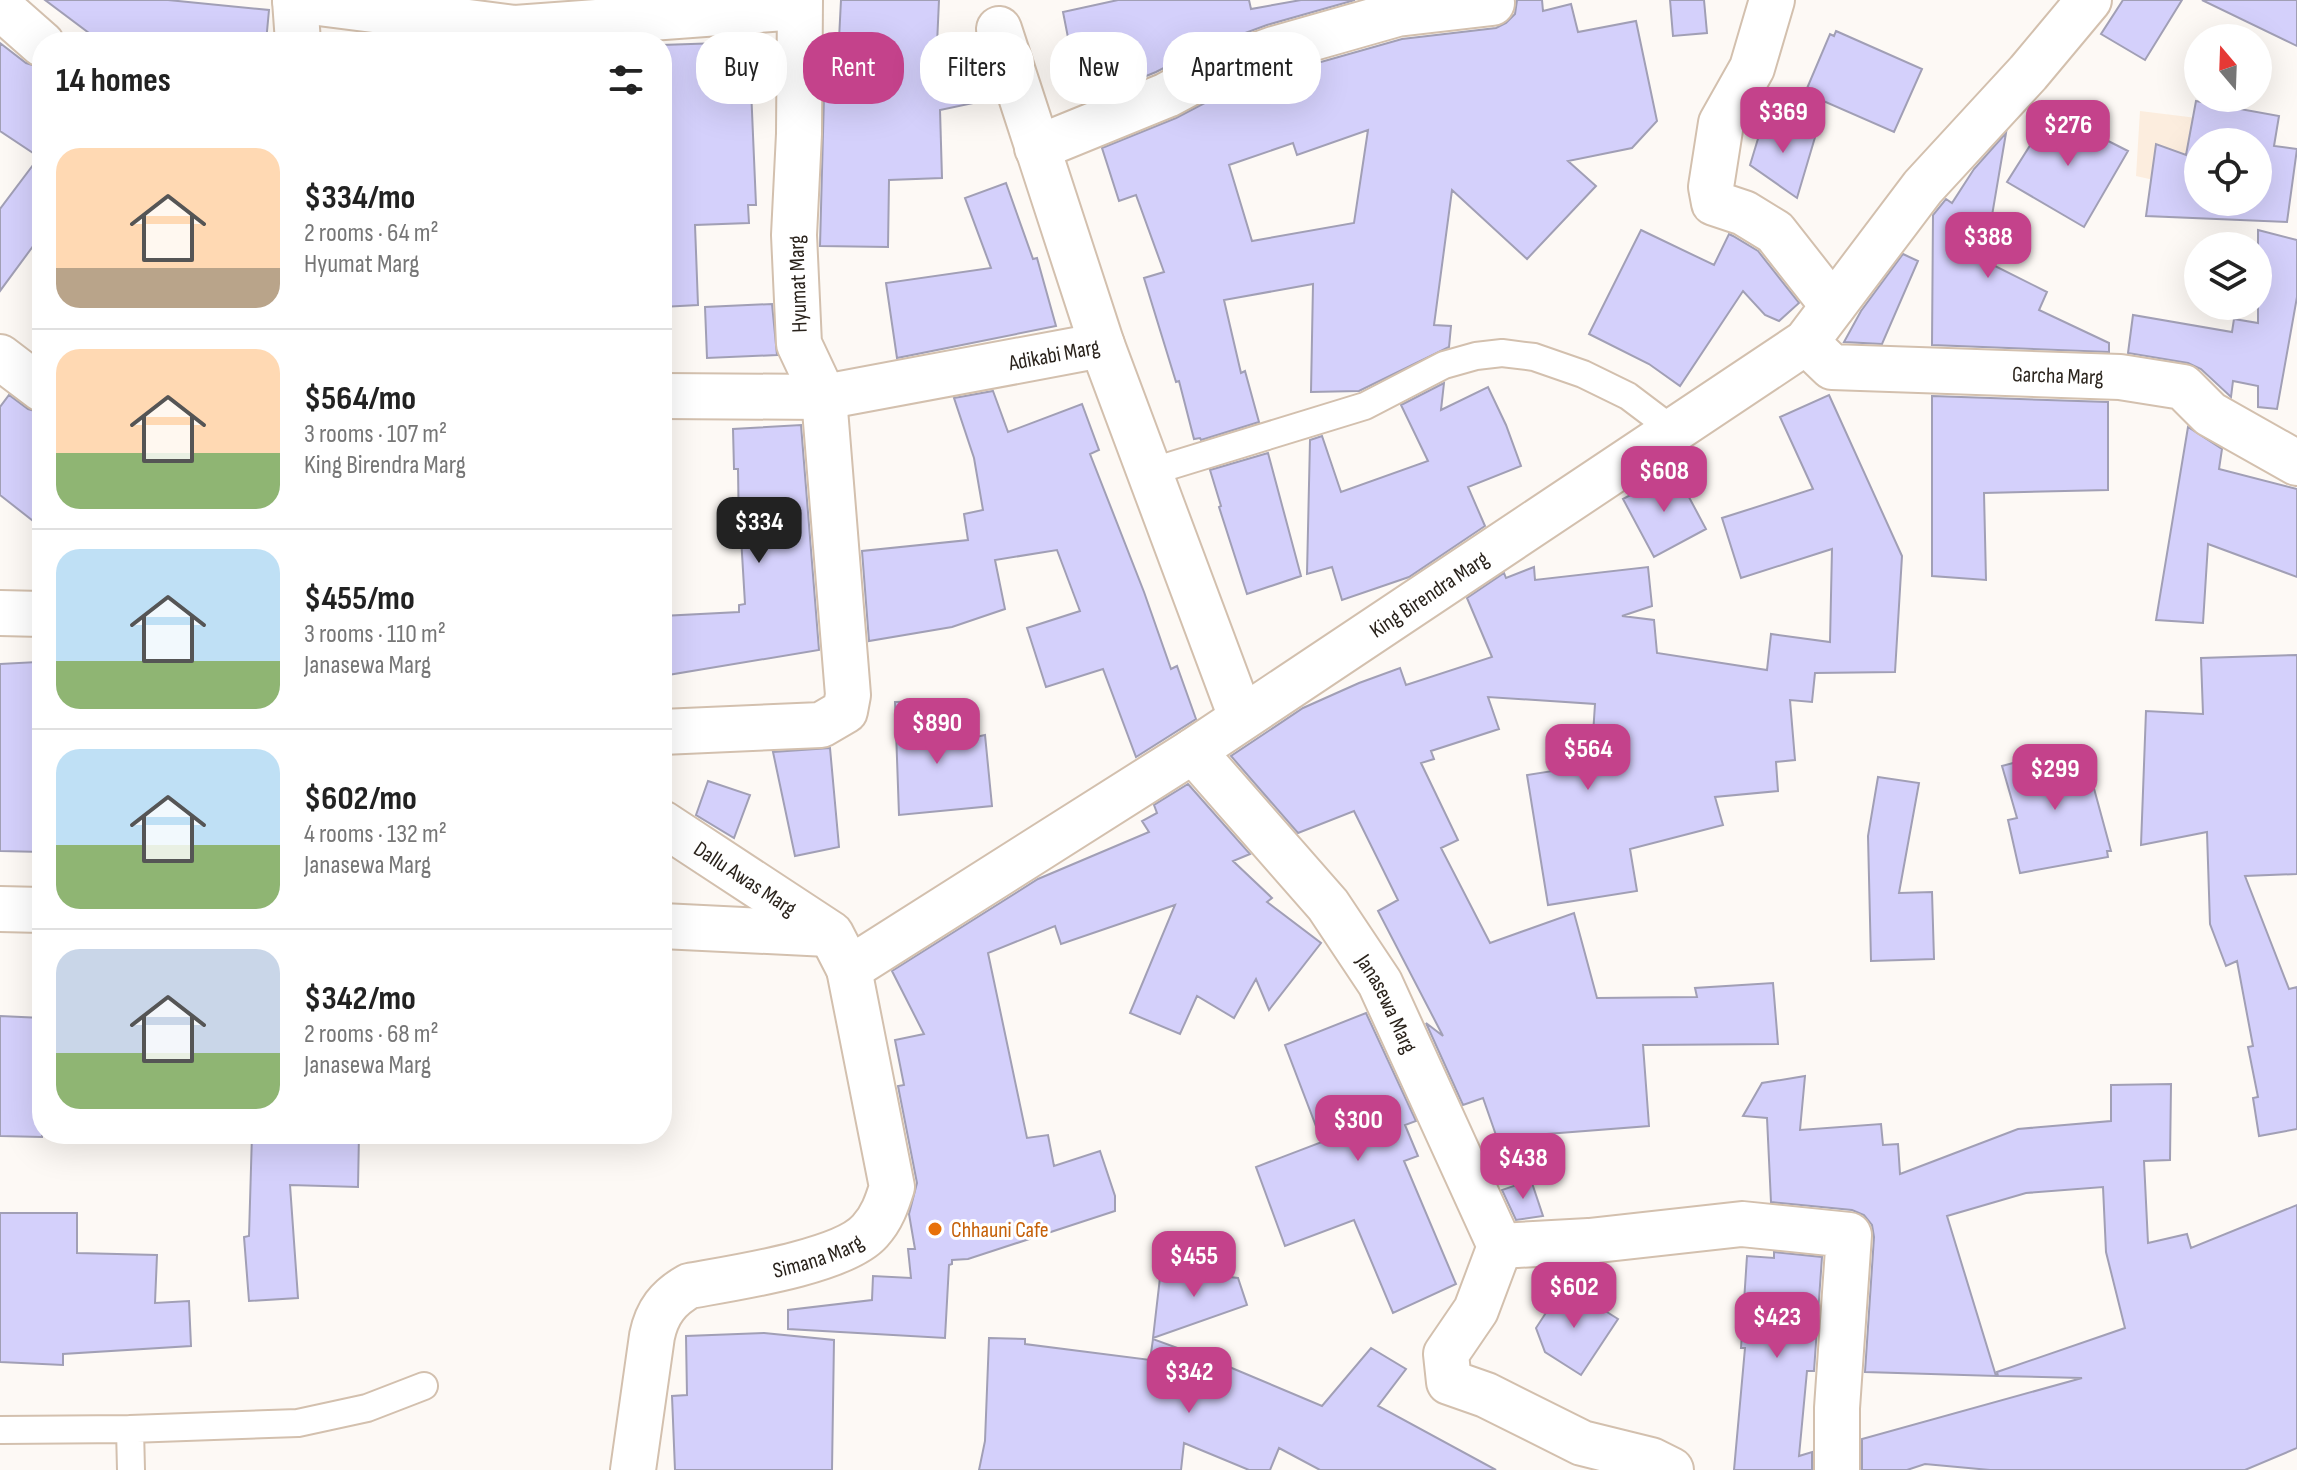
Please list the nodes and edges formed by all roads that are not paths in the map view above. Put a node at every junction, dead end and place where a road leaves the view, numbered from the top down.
1 (295, 0) edge
2 (1772, 0) edge
3 (2089, 0) edge
4 (1492, 3) dead end
5 (799, 4) edge
6 (0, 7) edge
7 (999, 29) dead end
8 (297, 32) edge
9 (496, 32) edge
10 (542, 32) edge
11 (32, 35) edge
12 (1037, 148) junction
13 (1833, 306) junction
14 (1806, 342) junction
15 (1102, 345) junction
16 (0, 357) edge
17 (32, 381) edge
18 (672, 396) edge
19 (824, 397) junction
20 (1673, 430) junction
21 (2297, 463) edge
22 (1150, 472) junction
23 (0, 613) edge
24 (32, 614) edge
25 (1241, 717) junction
26 (672, 732) edge
27 (1193, 751) junction
28 (672, 830) edge
29 (0, 909) edge
30 (32, 910) edge
31 (672, 927) edge
32 (840, 952) junction
33 (1500, 1246) junction
34 (424, 1386) dead end
35 (130, 1429) junction
36 (0, 1430) edge
37 (131, 1470) edge
38 (633, 1470) edge
39 (1671, 1470) edge
40 (1837, 1470) edge

1 - 8 street
1 - 9 street
2 - 13 street
3 - 13 street, King Birendra Marg
4 - 12 street
5 - 10 street
5 - 19 street, Hyumat Marg
6 - 11 street
7 - 12 street
12 - 15 street
13 - 14 street, King Birendra Marg
14 - 20 street, King Birendra Marg
14 - 21 street, Garcha Marg
15 - 19 street, Adikabi Marg
15 - 22 street, Adikabi Marg
16 - 17 street
18 - 19 street, Adikabi Marg
19 - 26 street, Hyumat Marg
20 - 22 lane
20 - 25 street, King Birendra Marg
22 - 25 street, Adikabi Marg
23 - 24 street
25 - 27 street, King Birendra Marg
27 - 32 street, King Birendra Marg
27 - 33 street, Janasewa Marg
28 - 32 street, Dallu Awas Marg
29 - 30 street
31 - 32 street
32 - 38 street, Simana Marg
33 - 39 street
33 - 40 street
34 - 35 lane
35 - 36 lane
35 - 37 lane

